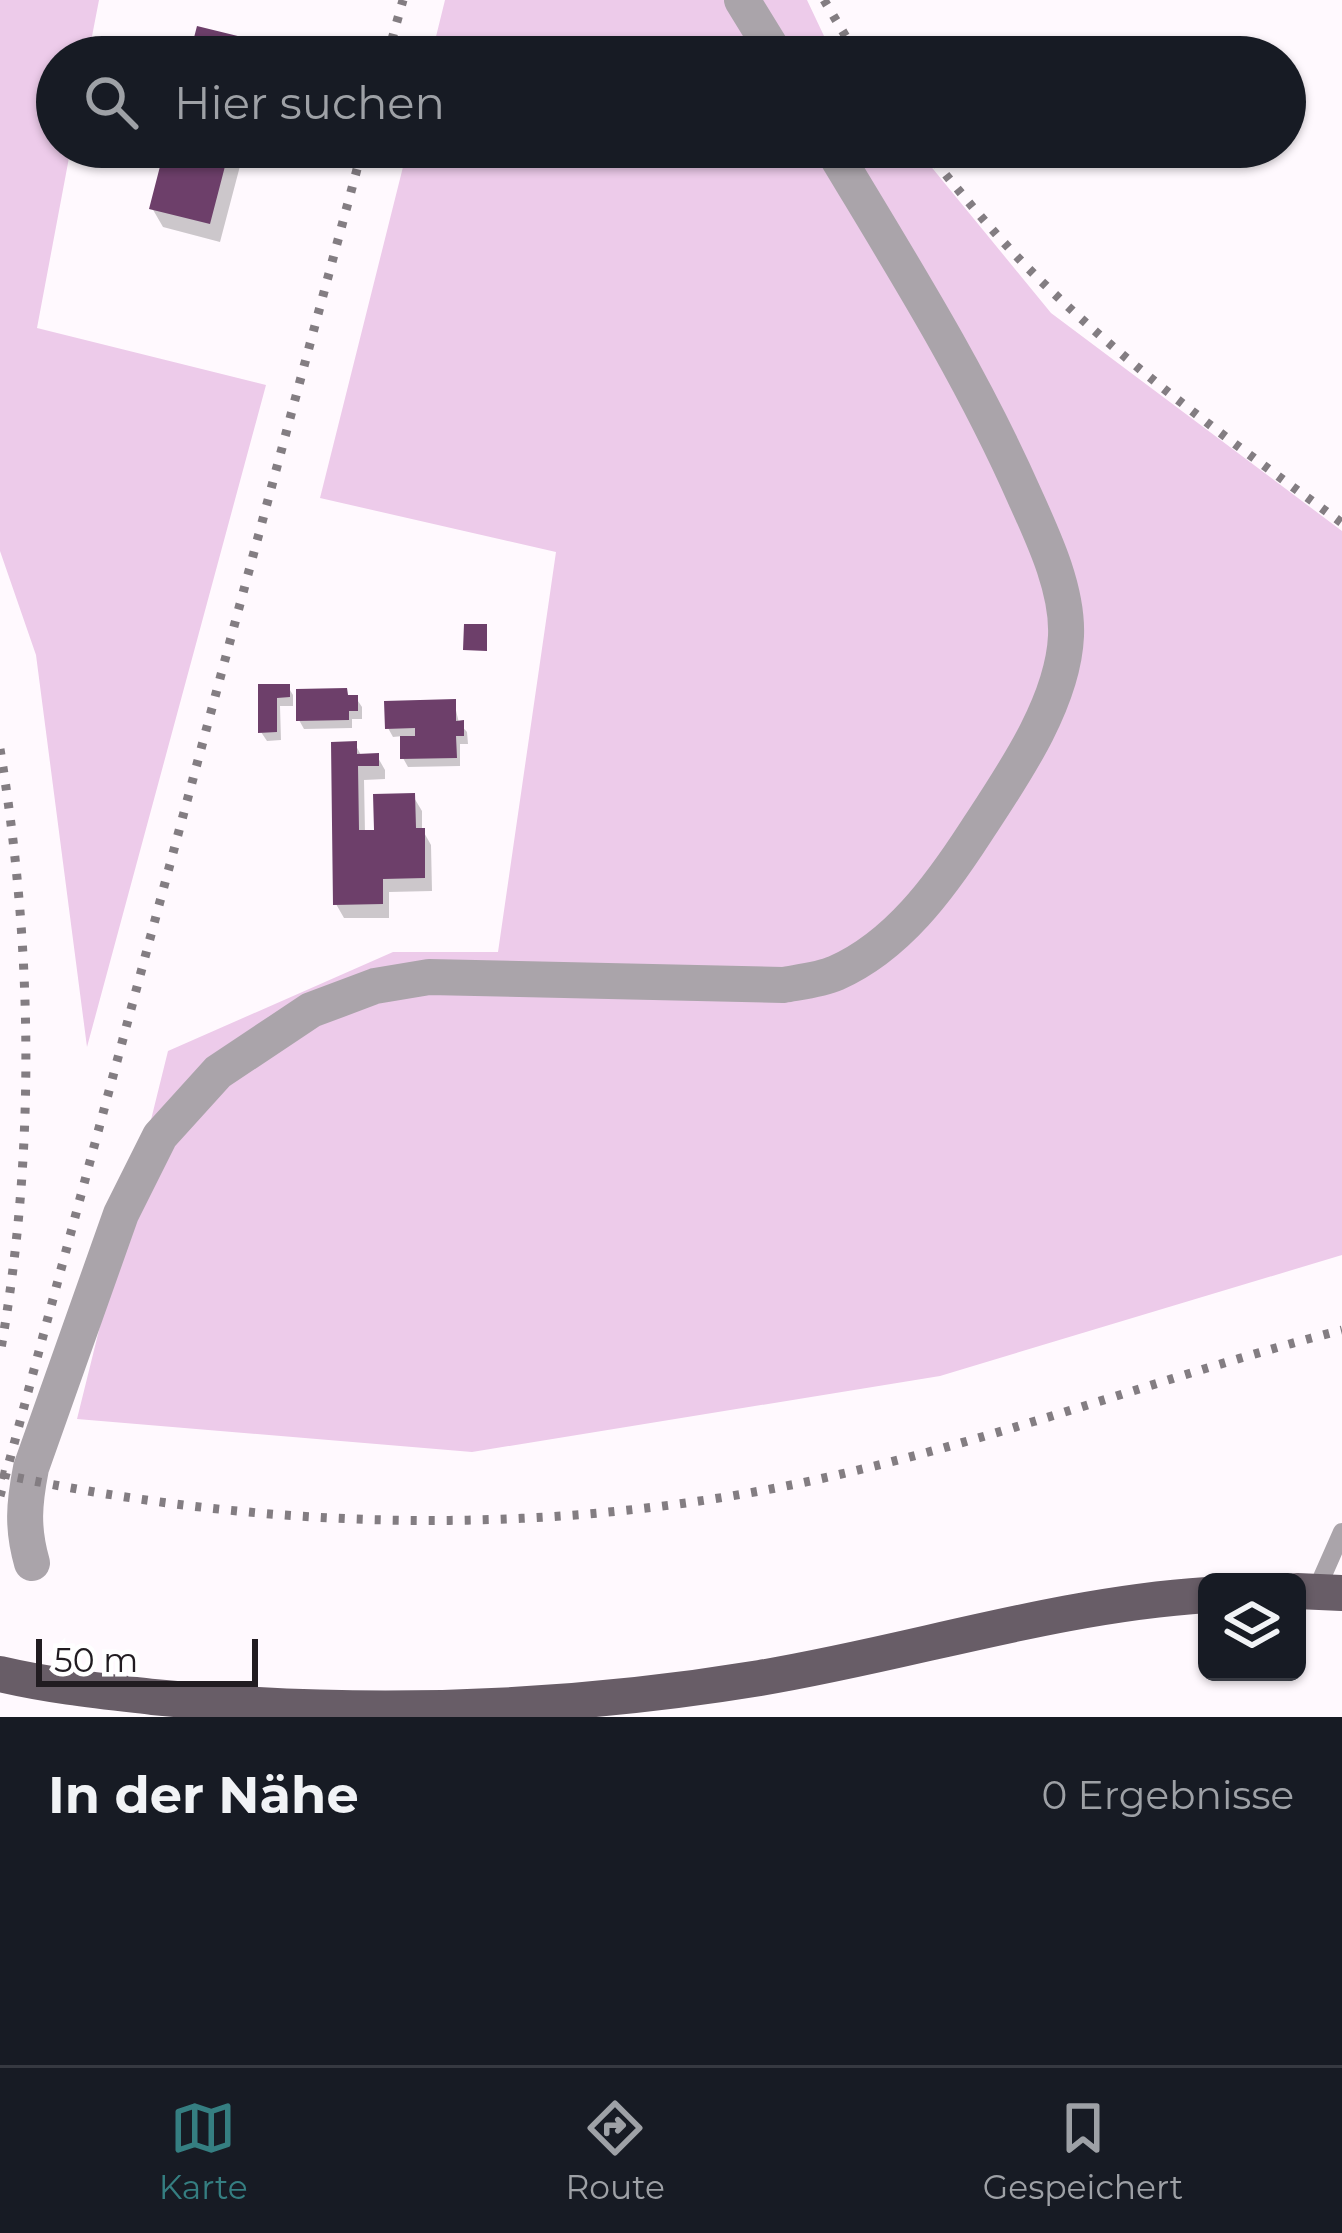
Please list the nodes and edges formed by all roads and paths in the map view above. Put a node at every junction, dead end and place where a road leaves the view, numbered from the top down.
1 (742, 0) edge
2 (764, 36) edge
3 (844, 168) edge
4 (1342, 1532) edge
5 (32, 1563) dead end
6 (1318, 1592) edge
7 (1198, 1596) edge
8 (0, 1674) edge

1 - 2 street
3 - 5 street
4 - 6 lane
7 - 8 main road

